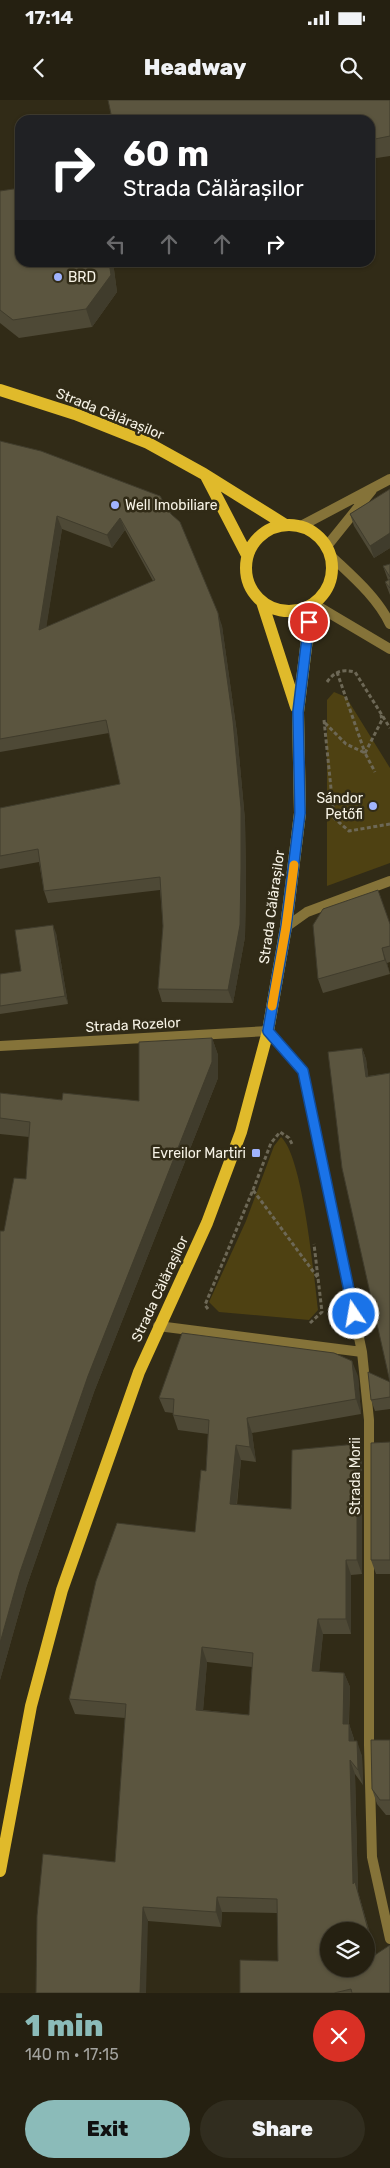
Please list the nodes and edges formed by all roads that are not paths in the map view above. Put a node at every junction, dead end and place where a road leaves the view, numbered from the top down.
1 (0, 390) edge
2 (204, 474) junction
3 (390, 479) edge
4 (374, 487) junction
5 (284, 524) junction
6 (301, 526) junction
7 (329, 551) junction
8 (247, 556) junction
9 (262, 602) junction
10 (313, 605) junction
11 (390, 624) edge
12 (390, 649) edge
13 (298, 712) junction
14 (390, 881) edge
15 (286, 927) junction
16 (268, 1031) junction
17 (0, 1046) edge
18 (158, 1326) junction
19 (362, 1352) junction
20 (0, 1871) edge
21 (390, 1939) edge

1 - 2 main road, Strada Călărașilor
2 - 5 main road, Strada Călărașilor
2 - 8 main road
3 - 4 street
4 - 6 street
4 - 7 street
5 - 6 main road
5 - 8 main road
6 - 7 main road
7 - 10 main road
7 - 11 street
8 - 9 main road
9 - 10 main road
9 - 13 main road, Strada Călărașilor
10 - 12 street
10 - 13 main road, Strada Călărașilor
13 - 15 main road, Strada Călărașilor
14 - 15 street
15 - 16 main road, Strada Călărașilor
16 - 17 street, Strada Rozelor
16 - 18 main road, Strada Călărașilor
16 - 19 street, Strada Morii
18 - 19 street
18 - 20 main road, Strada Călărașilor
19 - 21 street, Strada Morii

